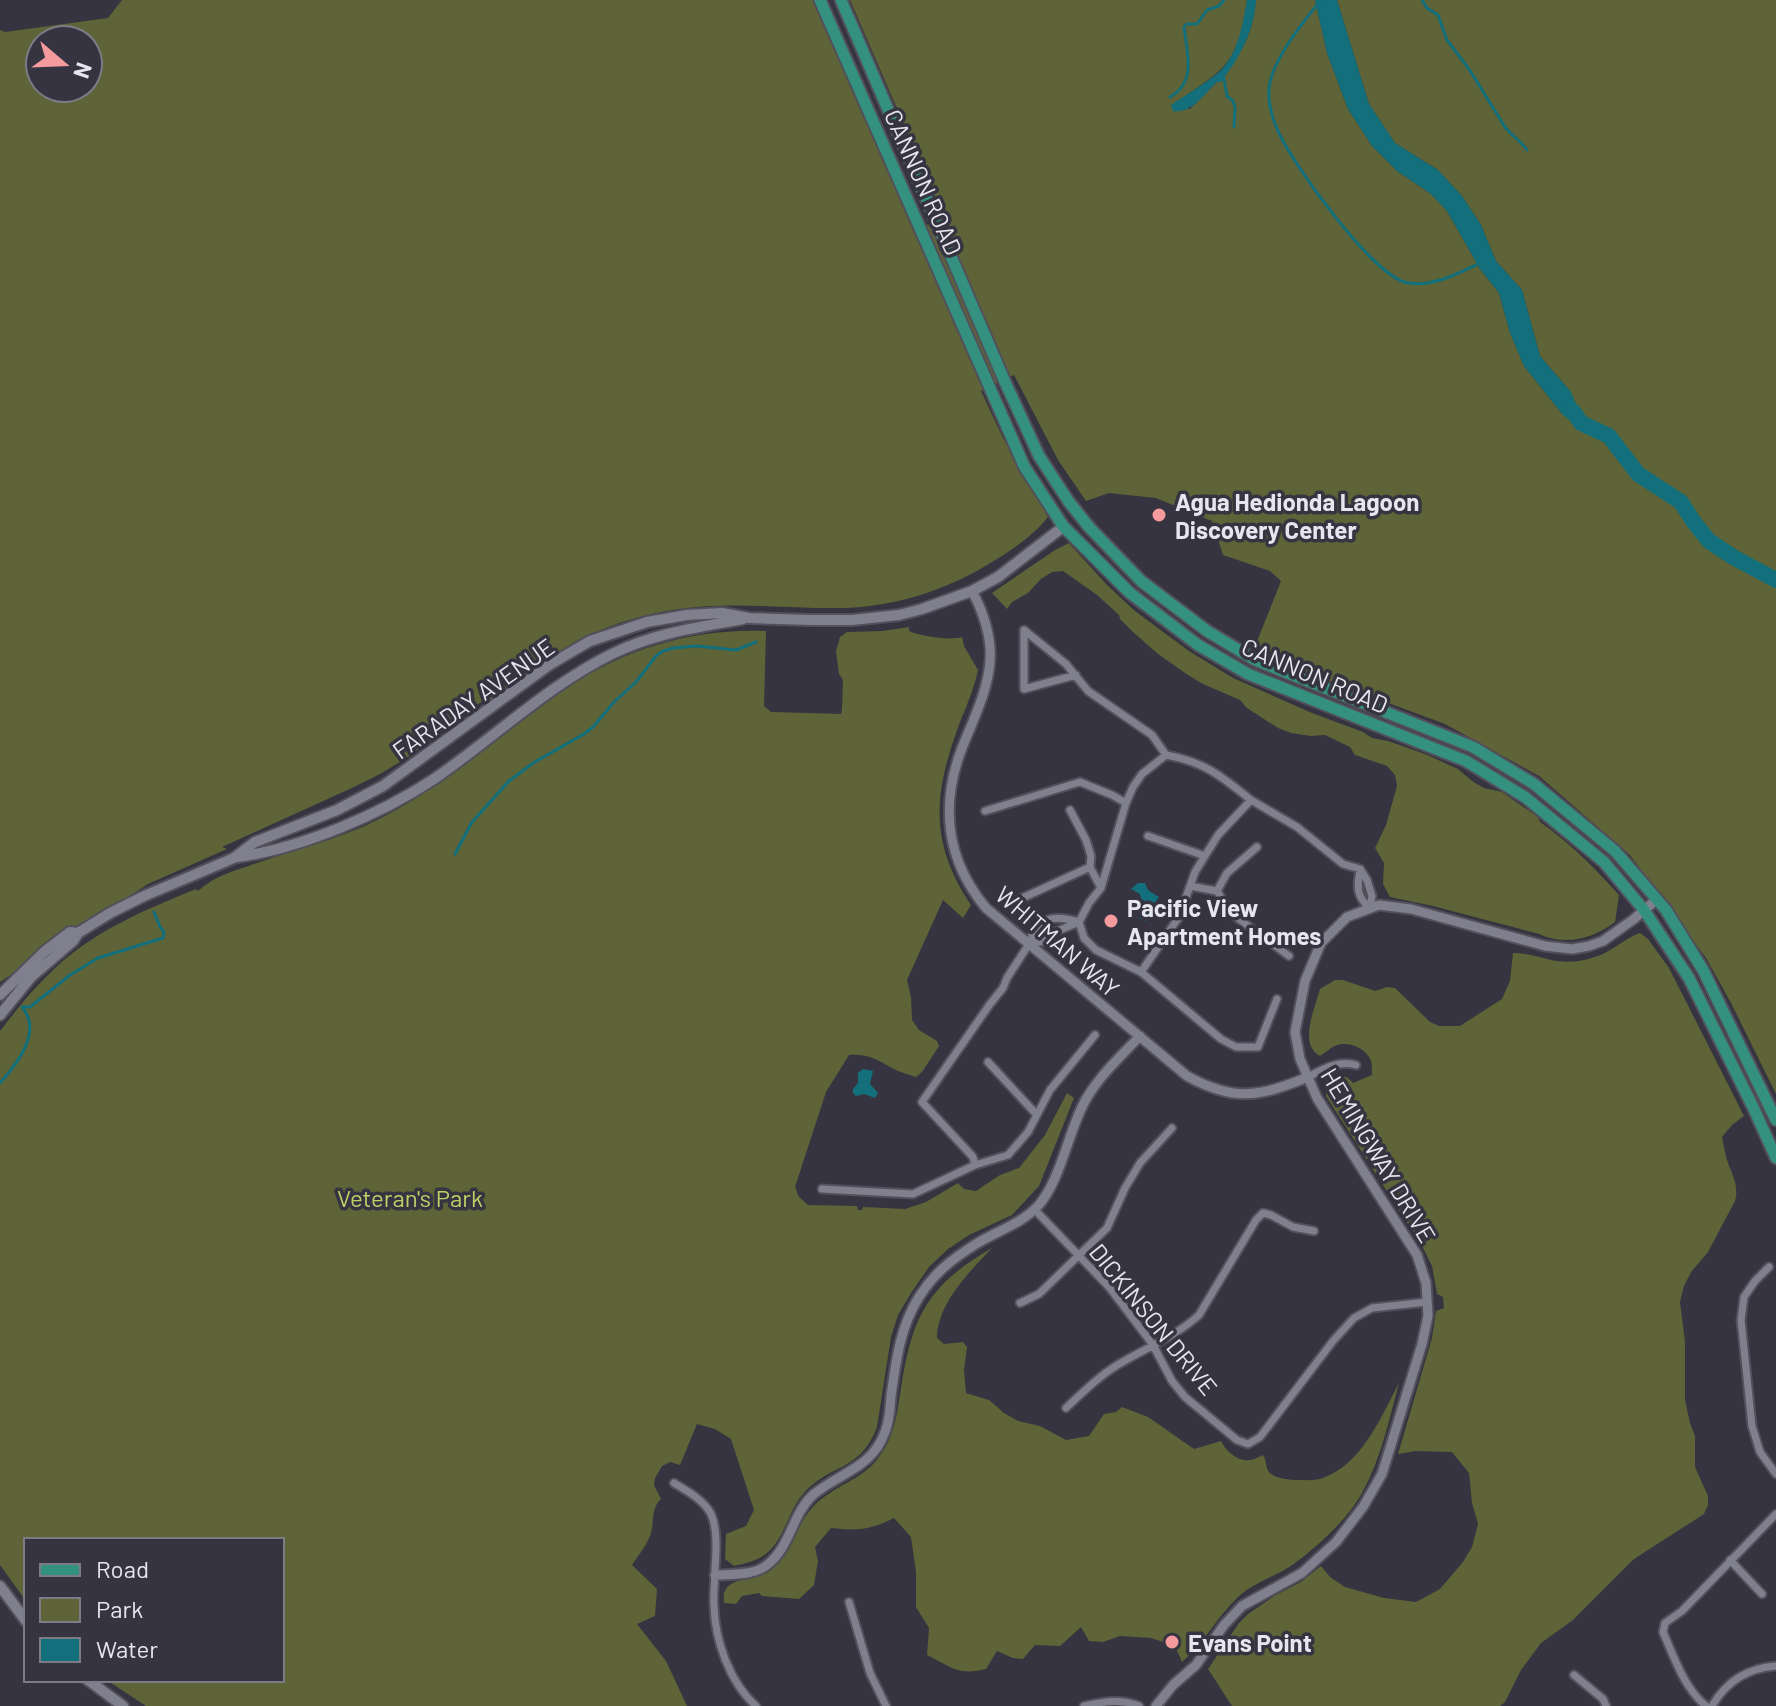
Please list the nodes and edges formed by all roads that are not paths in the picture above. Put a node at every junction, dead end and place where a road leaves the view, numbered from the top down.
1 (820, 0) edge
2 (841, 0) edge
3 (1078, 514) junction
4 (1061, 528) junction
5 (972, 591) junction
6 (749, 618) junction
7 (1076, 675) junction
8 (1166, 755) junction
9 (1251, 800) junction
10 (1126, 803) junction
11 (1070, 810) dead end
12 (985, 811) dead end
13 (1148, 836) dead end
14 (1257, 847) dead end
15 (1205, 856) junction
16 (234, 858) junction
17 (1090, 867) junction
18 (1190, 886) junction
19 (1101, 888) junction
20 (1217, 891) junction
21 (1657, 899) junction
22 (1018, 900) dead end
23 (1370, 908) junction
24 (1644, 910) junction
25 (1079, 922) junction
26 (78, 933) junction
27 (1029, 944) junction
28 (1289, 956) dead end
29 (1141, 972) junction
30 (0, 995) edge
31 (1277, 999) dead end
32 (0, 1015) edge
33 (1095, 1035) dead end
34 (1140, 1036) junction
35 (988, 1062) dead end
36 (1356, 1065) dead end
37 (1308, 1077) junction
38 (1037, 1115) junction
39 (1776, 1120) edge
40 (1172, 1128) dead end
41 (1776, 1158) edge
42 (975, 1165) junction
43 (822, 1189) dead end
44 (1034, 1209) junction
45 (1314, 1231) dead end
46 (1079, 1256) junction
47 (1769, 1267) dead end
48 (1427, 1302) junction
49 (1020, 1303) dead end
50 (1153, 1345) junction
51 (1066, 1408) dead end
52 (1776, 1474) edge
53 (674, 1483) dead end
54 (1776, 1514) edge
55 (1730, 1560) junction
56 (715, 1575) junction
57 (0, 1586) edge
58 (1762, 1594) dead end
59 (849, 1602) dead end
60 (24, 1618) edge
61 (1776, 1666) edge
62 (1574, 1675) dead end
63 (91, 1682) edge
64 (123, 1706) edge
65 (756, 1706) edge
66 (886, 1706) edge
67 (1084, 1706) edge
68 (1139, 1706) edge
69 (1156, 1706) edge
70 (1606, 1706) edge
71 (1706, 1706) edge
72 (1712, 1706) edge

1 - 4 main road, CANNON ROAD
2 - 3 main road, CANNON ROAD
3 - 4 main road, FARADAY AVENUE
3 - 21 main road, CANNON ROAD
4 - 5 main road, FARADAY AVENUE
4 - 24 main road, CANNON ROAD
5 - 6 main road, FARADAY AVENUE
5 - 27 street, WHITMAN WAY
6 - 16 main road, FARADAY AVENUE
6 - 16 main road, FARADAY AVENUE
7 - 7 street
7 - 8 street
8 - 9 street
8 - 10 street
9 - 15 street
9 - 23 street
10 - 12 street
10 - 19 street
11 - 17 street
13 - 15 street
14 - 20 street
15 - 18 street
16 - 26 main road, FARADAY AVENUE
17 - 19 street
17 - 22 street
18 - 20 street
18 - 29 street
19 - 25 street
20 - 28 street
21 - 24 street
21 - 39 main road, CANNON ROAD
23 - 24 street
23 - 37 street, HEMINGWAY DRIVE
24 - 41 main road, CANNON ROAD
25 - 27 street
25 - 27 street
25 - 29 street
26 - 30 main road, FARADAY AVENUE
26 - 32 main road, FARADAY AVENUE
27 - 34 street, WHITMAN WAY
27 - 42 street
29 - 31 street
33 - 38 street
34 - 37 street, WHITMAN WAY
34 - 44 street
35 - 38 street
36 - 37 street, WHITMAN WAY
37 - 48 street, HEMINGWAY DRIVE
38 - 42 street
40 - 46 street
42 - 43 street
44 - 46 street, DICKINSON DRIVE
44 - 56 street
45 - 50 street
46 - 49 street
46 - 50 street, DICKINSON DRIVE
47 - 52 street
48 - 50 street, DICKINSON DRIVE
48 - 69 street, HEMINGWAY DRIVE
50 - 51 street
53 - 56 street
54 - 55 street
55 - 58 street
55 - 71 street
56 - 65 street
57 - 60 main road
59 - 66 street
61 - 72 street
62 - 70 street
63 - 64 main road
67 - 68 street

